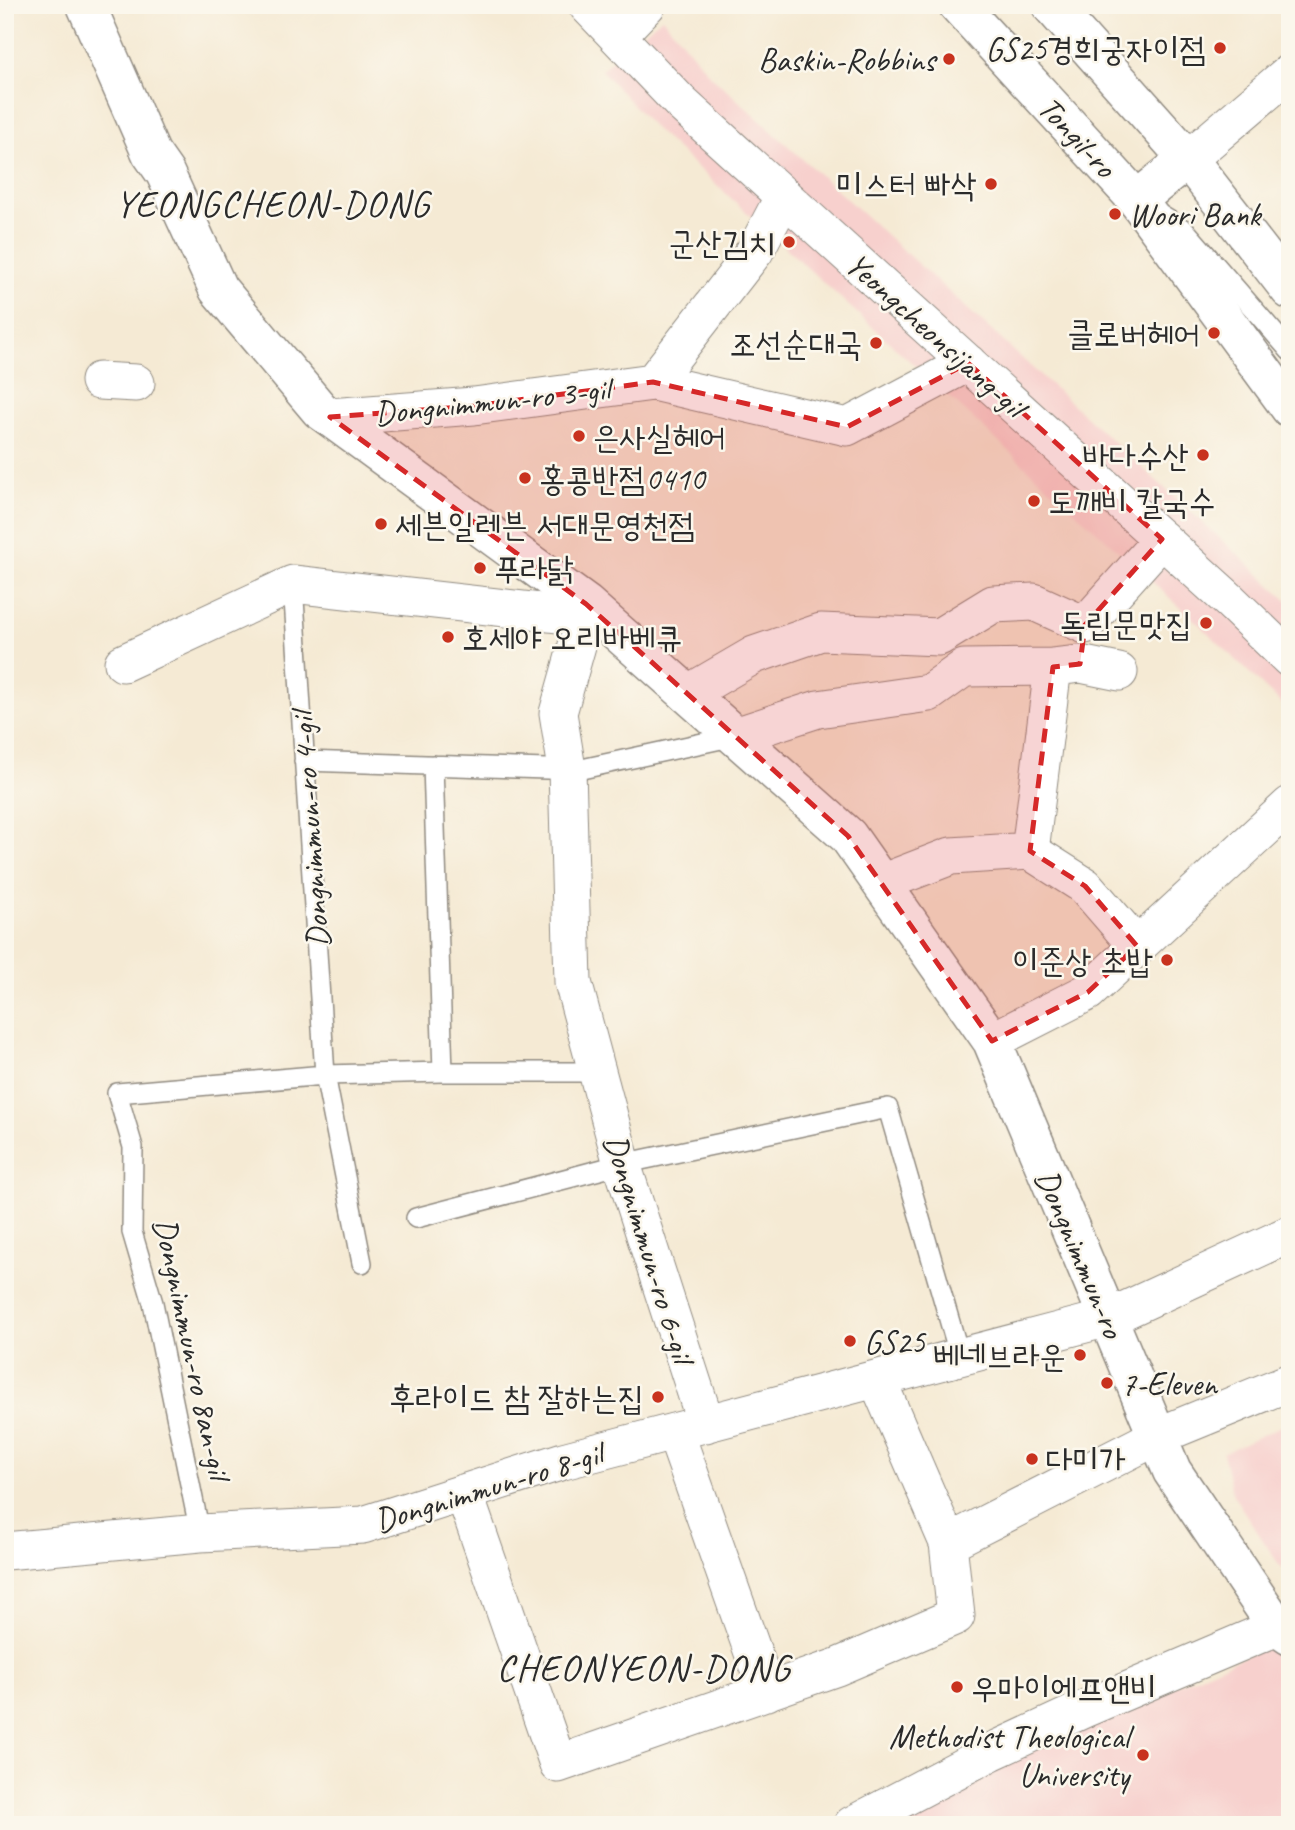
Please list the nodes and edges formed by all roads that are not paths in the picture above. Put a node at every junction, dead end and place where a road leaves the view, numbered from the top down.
1 (86, 5) edge
2 (587, 5) edge
3 (647, 5) edge
4 (958, 5) edge
5 (1051, 5) edge
6 (617, 36) junction
7 (1290, 72) edge
8 (1188, 159) junction
9 (784, 196) junction
10 (1137, 200) junction
11 (1290, 290) edge
12 (1290, 351) edge
13 (968, 363) junction
14 (99, 381) dead end
15 (653, 382) junction
16 (136, 383) dead end
17 (1290, 408) edge
18 (330, 417) junction
19 (1162, 539) junction
20 (293, 584) junction
21 (594, 618) junction
22 (1085, 625) junction
23 (1290, 659) edge
24 (123, 663) dead end
25 (1067, 665) junction
26 (1119, 672) dead end
27 (687, 694) junction
28 (735, 736) junction
29 (304, 761) junction
30 (433, 765) junction
31 (567, 769) junction
32 (1290, 805) edge
33 (1030, 851) junction
34 (881, 883) junction
35 (1137, 946) junction
36 (992, 1041) junction
37 (443, 1072) junction
38 (597, 1072) junction
39 (325, 1075) junction
40 (622, 1164) junction
41 (416, 1218) dead end
42 (1290, 1234) edge
43 (362, 1263) dead end
44 (1108, 1318) junction
45 (960, 1357) junction
46 (877, 1379) junction
47 (1290, 1382) edge
48 (690, 1428) junction
49 (1157, 1436) junction
50 (464, 1493) junction
51 (200, 1533) junction
52 (948, 1543) junction
53 (5, 1551) edge
54 (1284, 1632) edge
55 (767, 1692) junction
56 (852, 1825) edge

1 - 18 main road, Dongnimmun-ro
2 - 6 street, Yeongcheonsijang-gil
3 - 6 street
4 - 10 main road, Tongil-ro
5 - 8 main road, Tongil-ro
6 - 9 street, Yeongcheonsijang-gil
7 - 8 street
8 - 10 main road
8 - 11 main road, Tongil-ro
9 - 13 street, Yeongcheonsijang-gil
9 - 15 street, Dongnimmun-ro 3-gil
10 - 12 lane
10 - 17 main road, Tongil-ro
13 - 15 street, Dongnimmun-ro 3-gil
13 - 19 street, Yeongcheonsijang-gil
14 - 16 street
15 - 18 street, Dongnimmun-ro 3-gil
18 - 21 main road, Dongnimmun-ro
19 - 22 street
19 - 23 street, Yeongcheonsijang-gil
20 - 21 street
20 - 24 street
20 - 29 lane, Dongnimmun-ro 4-gil
21 - 27 main road, Dongnimmun-ro
21 - 31 street, Dongnimmun-ro 6-gil
22 - 25 street
22 - 27 street
25 - 26 street
25 - 28 street
25 - 33 street
27 - 28 main road, Dongnimmun-ro
28 - 31 lane
28 - 34 main road, Dongnimmun-ro
29 - 30 lane
29 - 39 lane, Dongnimmun-ro 4-gil
30 - 31 lane
30 - 37 lane
31 - 38 street, Dongnimmun-ro 6-gil
32 - 35 street
33 - 34 street
33 - 35 street
34 - 36 main road, Dongnimmun-ro
35 - 36 street
36 - 44 main road, Dongnimmun-ro
37 - 38 lane
37 - 39 lane
38 - 40 street, Dongnimmun-ro 6-gil
39 - 43 lane, Dongnimmun-ro 4-gil
39 - 51 lane, Dongnimmun-ro 8an-gil
40 - 41 lane
40 - 45 lane
40 - 48 street, Dongnimmun-ro 6-gil
42 - 44 street, Dongnimmun-ro 8-gil
44 - 45 street, Dongnimmun-ro 8-gil
44 - 49 main road, Dongnimmun-ro
45 - 46 street, Dongnimmun-ro 8-gil
46 - 48 street, Dongnimmun-ro 8-gil
46 - 52 street
47 - 49 street
48 - 50 street, Dongnimmun-ro 8-gil
48 - 55 street, Dongnimmun-ro 6-gil
49 - 52 street
49 - 54 main road, Dongnimmun-ro
50 - 51 street, Dongnimmun-ro 8-gil
50 - 55 street
51 - 53 street, Dongnimmun-ro 8-gil
52 - 55 street
54 - 56 street

